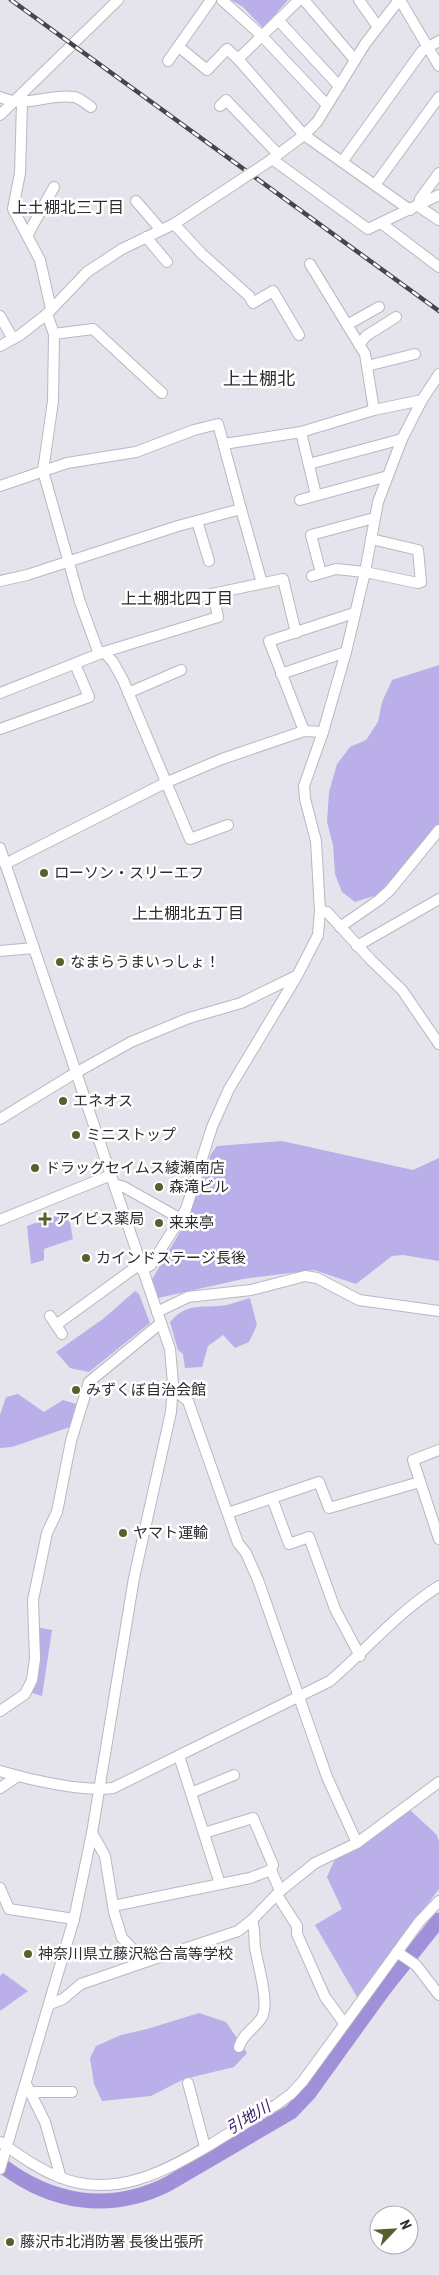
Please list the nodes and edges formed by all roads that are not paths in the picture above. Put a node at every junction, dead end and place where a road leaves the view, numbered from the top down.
1 (118, 0) edge
2 (211, 0) edge
3 (222, 0) edge
4 (299, 0) edge
5 (304, 0) edge
6 (359, 0) edge
7 (399, 0) edge
8 (278, 20) junction
9 (378, 27) junction
10 (261, 35) junction
11 (439, 41) edge
12 (179, 47) junction
13 (428, 48) junction
14 (238, 60) junction
15 (355, 60) junction
16 (168, 61) dead end
17 (439, 66) edge
18 (339, 86) junction
19 (439, 97) edge
20 (0, 98) edge
21 (223, 100) dead end
22 (17, 102) junction
23 (91, 106) dead end
24 (327, 106) junction
25 (0, 115) edge
26 (304, 135) junction
27 (272, 158) junction
28 (342, 162) junction
29 (439, 173) edge
30 (375, 185) junction
31 (54, 187) dead end
32 (439, 195) edge
33 (136, 201) dead end
34 (414, 208) junction
35 (439, 220) edge
36 (382, 223) junction
37 (174, 224) junction
38 (161, 230) junction
39 (28, 234) junction
40 (146, 237) junction
41 (167, 262) dead end
42 (310, 264) dead end
43 (439, 267) edge
44 (379, 306) dead end
45 (49, 312) junction
46 (0, 316) edge
47 (396, 317) dead end
48 (347, 325) junction
49 (54, 334) junction
50 (299, 335) dead end
51 (13, 339) junction
52 (359, 345) junction
53 (0, 346) edge
54 (416, 354) dead end
55 (367, 366) junction
56 (439, 374) edge
57 (162, 393) dead end
58 (422, 400) junction
59 (374, 410) junction
60 (301, 432) junction
61 (402, 439) junction
62 (224, 444) junction
63 (309, 464) junction
64 (43, 471) junction
65 (388, 476) junction
66 (0, 486) edge
67 (316, 495) junction
68 (300, 500) dead end
69 (241, 509) junction
70 (374, 518) junction
71 (197, 521) junction
72 (371, 539) junction
73 (209, 561) dead end
74 (68, 563) junction
75 (365, 572) junction
76 (0, 581) edge
77 (262, 583) junction
78 (213, 594) junction
79 (188, 598) dead end
80 (354, 613) junction
81 (296, 632) junction
82 (346, 652) junction
83 (102, 653) junction
84 (75, 664) junction
85 (181, 670) dead end
86 (281, 674) junction
87 (128, 692) junction
88 (0, 693) edge
89 (0, 728) edge
90 (304, 731) junction
91 (323, 732) junction
92 (165, 783) junction
93 (228, 825) dead end
94 (439, 830) edge
95 (0, 848) edge
96 (5, 864) junction
97 (439, 900) edge
98 (320, 911) junction
99 (340, 926) junction
100 (357, 946) junction
101 (34, 948) junction
102 (0, 951) edge
103 (297, 976) junction
104 (439, 1044) edge
105 (76, 1072) junction
106 (0, 1119) edge
107 (112, 1180) junction
108 (181, 1219) junction
109 (0, 1220) edge
110 (141, 1267) junction
111 (439, 1311) edge
112 (157, 1312) junction
113 (161, 1322) junction
114 (56, 1325) dead end
115 (173, 1389) junction
116 (439, 1450) edge
117 (420, 1482) junction
118 (272, 1498) junction
119 (228, 1513) junction
120 (439, 1539) edge
121 (439, 1586) edge
122 (360, 1656) junction
123 (298, 1698) junction
124 (0, 1711) edge
125 (179, 1756) junction
126 (0, 1771) edge
127 (234, 1775) dead end
128 (18, 1776) junction
129 (439, 1782) edge
130 (0, 1788) edge
131 (99, 1790) junction
132 (191, 1793) junction
133 (92, 1832) junction
134 (204, 1833) junction
135 (357, 1843) junction
136 (271, 1870) junction
137 (220, 1884) junction
138 (0, 1888) edge
139 (278, 1893) junction
140 (439, 1901) edge
141 (113, 1906) junction
142 (74, 1919) junction
143 (252, 1920) junction
144 (399, 1953) junction
145 (145, 1962) junction
146 (439, 1996) edge
147 (50, 2004) junction
148 (344, 2023) junction
149 (239, 2048) dead end
150 (188, 2084) dead end
151 (28, 2088) junction
152 (72, 2092) dead end
153 (4, 2147) edge
154 (205, 2147) junction
155 (0, 2169) edge
156 (61, 2178) junction

1 - 22 street
2 - 12 street
3 - 10 street
4 - 8 street
5 - 15 street
6 - 9 street
7 - 9 street
7 - 13 street
8 - 10 street
8 - 18 street
9 - 15 street
10 - 14 street
10 - 24 street
11 - 13 street
12 - 14 street
12 - 16 street
13 - 17 street
13 - 28 street
14 - 26 street
15 - 18 street
18 - 24 street
19 - 30 street
20 - 22 street
21 - 27 street
22 - 23 street
22 - 25 street
22 - 39 street
24 - 26 street
26 - 27 street
26 - 28 street
27 - 36 street
27 - 37 street, bridge
28 - 30 street
29 - 34 street
30 - 34 street
31 - 39 street
32 - 34 street
33 - 38 street
34 - 35 street
34 - 36 street
36 - 43 street
37 - 38 street
37 - 50 street
38 - 40 street
39 - 45 street
40 - 41 street
40 - 45 street
42 - 48 street
44 - 48 street
45 - 49 street
45 - 51 street
46 - 51 street
47 - 52 street
48 - 52 street
49 - 57 street
49 - 64 street
51 - 53 street
52 - 55 street
54 - 55 street
55 - 59 street
56 - 58 street
58 - 59 street
58 - 61 street
59 - 60 street
60 - 62 street
60 - 63 street
61 - 63 street
61 - 65 street
62 - 64 street
62 - 69 street
63 - 67 street
64 - 66 street
64 - 74 street
65 - 67 street
65 - 70 street
67 - 68 street
69 - 71 street
69 - 77 street
70 - 72 street
70 - 75 street
71 - 73 street
71 - 74 street
72 - 75 street
72 - 75 street
74 - 76 street
74 - 83 street
75 - 80 street
77 - 78 street
77 - 81 street
78 - 79 street
78 - 83 street
80 - 81 street
80 - 82 street
81 - 86 street
82 - 86 street
82 - 91 street
83 - 84 street
83 - 87 street
84 - 88 street
84 - 89 street
85 - 87 street
86 - 90 street
87 - 92 street
90 - 91 street
90 - 92 street
91 - 98 street
92 - 93 street
92 - 96 street
94 - 99 street
95 - 96 street
96 - 101 street
97 - 100 street
98 - 99 street
98 - 103 street
99 - 100 street
100 - 104 street
101 - 102 street
101 - 105 street
103 - 105 street
103 - 108 street
105 - 106 street
105 - 107 street
107 - 108 street
107 - 109 street
107 - 110 street
108 - 110 street
110 - 112 street
110 - 114 street
111 - 112 street
112 - 113 street
113 - 115 street
113 - 124 street
115 - 119 street
115 - 131 street
116 - 117 street
117 - 118 street
117 - 120 street
118 - 119 street
118 - 122 street
119 - 123 street
121 - 122 street
122 - 123 street
123 - 125 street
123 - 135 street
125 - 131 street
125 - 132 street
126 - 128 street
127 - 132 street
128 - 130 street
128 - 131 street
129 - 135 street
131 - 133 street
132 - 134 street
133 - 141 street
133 - 142 street
134 - 136 street
134 - 137 street
135 - 139 street
136 - 137 street
136 - 139 street
137 - 141 street
138 - 142 street
139 - 143 street
139 - 148 street
140 - 144 street
141 - 145 street
142 - 147 street
143 - 145 street
143 - 149 street
144 - 146 street
144 - 148 street
145 - 147 street
147 - 151 street
148 - 154 street
150 - 154 street
151 - 152 street
151 - 153 street
151 - 156 street
153 - 155 street
153 - 156 street
154 - 156 street

